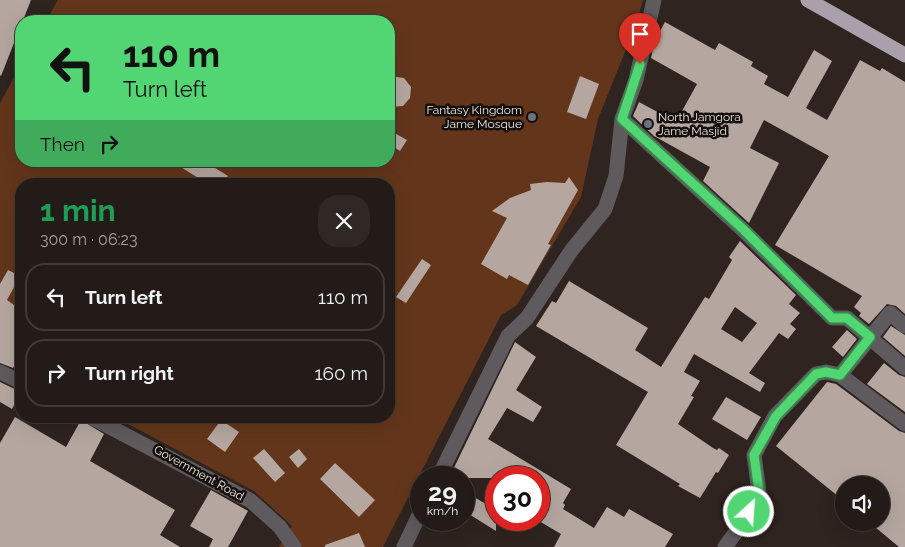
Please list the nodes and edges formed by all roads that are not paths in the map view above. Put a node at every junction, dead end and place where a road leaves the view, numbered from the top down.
1 (654, 0) edge
2 (808, 0) edge
3 (905, 55) edge
4 (622, 119) junction
5 (905, 326) edge
6 (870, 337) junction
7 (905, 368) edge
8 (0, 372) edge
9 (840, 375) junction
10 (15, 379) edge
11 (102, 423) edge
12 (905, 424) edge
13 (444, 466) edge
14 (412, 531) edge
15 (291, 546) edge
16 (404, 547) edge
17 (725, 547) edge

1 - 4 street
2 - 3 highway
4 - 6 street
4 - 13 street
5 - 6 street
6 - 7 street
6 - 9 street
8 - 10 street
9 - 12 street
9 - 17 street
11 - 15 street, Government Road
14 - 16 street

